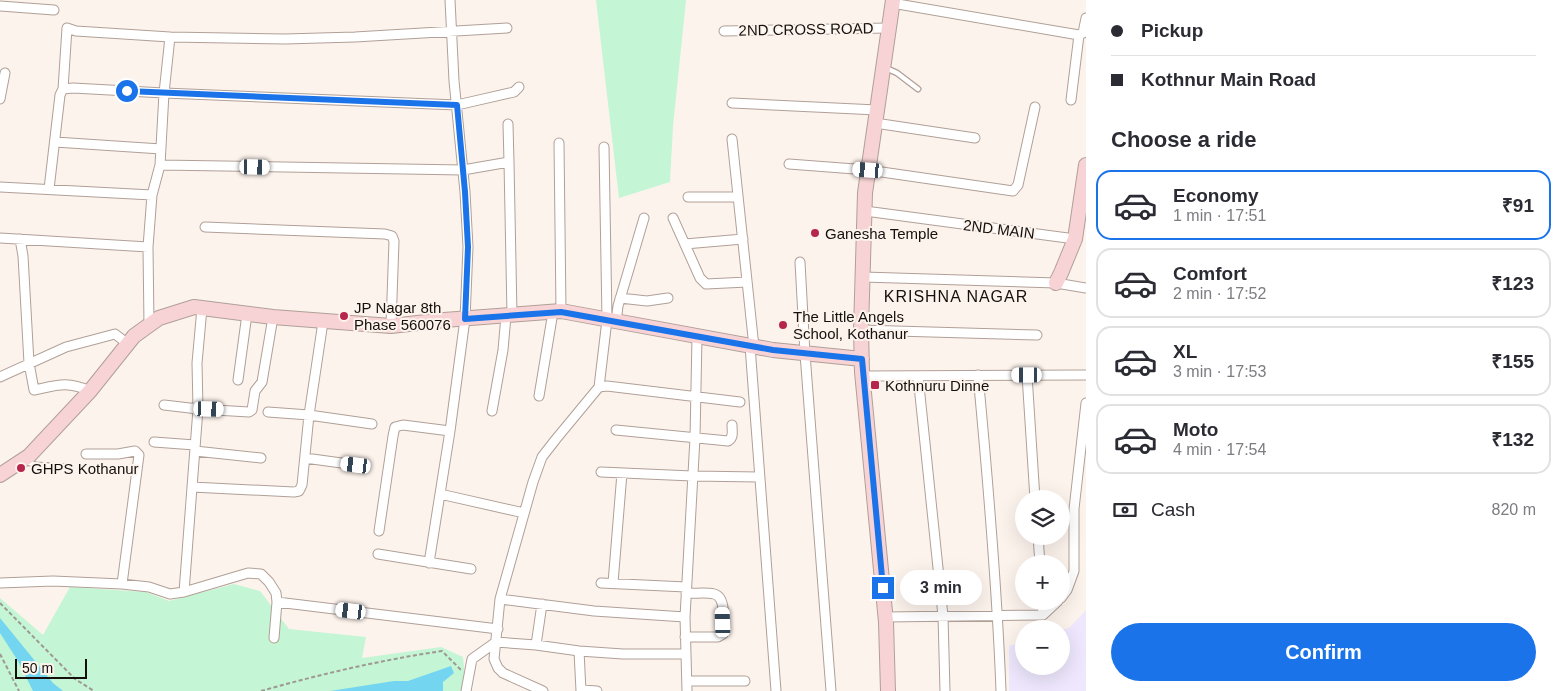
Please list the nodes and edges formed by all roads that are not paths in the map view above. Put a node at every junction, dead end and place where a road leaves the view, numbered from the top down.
1 (450, 1) edge
2 (893, 1) edge
3 (0, 6) edge
4 (54, 10) dead end
5 (1086, 18) edge
6 (507, 28) dead end
7 (888, 28) junction
8 (724, 31) dead end
9 (451, 32) junction
10 (1079, 35) junction
11 (170, 36) junction
12 (883, 66) junction
13 (5, 73) dead end
14 (519, 87) dead end
15 (63, 89) junction
16 (918, 89) dead end
17 (164, 93) junction
18 (0, 99) edge
19 (1071, 100) dead end
20 (732, 103) dead end
21 (457, 105) junction
22 (1035, 107) dead end
23 (876, 116) junction
24 (508, 124) dead end
25 (975, 138) dead end
26 (732, 139) dead end
27 (55, 142) junction
28 (559, 144) dead end
29 (604, 147) dead end
30 (161, 149) junction
31 (509, 162) junction
32 (789, 164) dead end
33 (160, 165) junction
34 (1086, 165) edge
35 (463, 170) junction
36 (868, 170) junction
37 (0, 187) edge
38 (49, 189) junction
39 (152, 195) junction
40 (688, 197) dead end
41 (738, 197) junction
42 (865, 211) junction
43 (644, 218) dead end
44 (673, 218) dead end
45 (204, 227) dead end
46 (0, 238) edge
47 (20, 239) junction
48 (743, 239) junction
49 (1074, 239) junction
50 (684, 244) junction
51 (148, 247) junction
52 (800, 262) dead end
53 (863, 277) junction
54 (747, 282) junction
55 (1056, 283) junction
56 (1086, 288) edge
57 (620, 298) junction
58 (668, 298) dead end
59 (202, 308) junction
60 (557, 312) junction
61 (247, 314) junction
62 (509, 315) junction
63 (273, 317) junction
64 (465, 319) junction
65 (612, 321) junction
66 (322, 322) junction
67 (149, 325) junction
68 (391, 326) junction
69 (861, 330) junction
70 (1037, 335) dead end
71 (697, 337) junction
72 (128, 344) junction
73 (752, 346) junction
74 (805, 354) junction
75 (862, 359) junction
76 (28, 363) junction
77 (978, 375) junction
78 (1027, 375) junction
79 (1086, 375) edge
80 (863, 376) junction
81 (918, 376) junction
82 (0, 377) edge
83 (238, 380) dead end
84 (599, 388) junction
85 (90, 391) junction
86 (539, 396) dead end
87 (695, 396) junction
88 (740, 402) dead end
89 (1086, 403) edge
90 (164, 405) dead end
91 (198, 409) junction
92 (492, 411) dead end
93 (268, 412) dead end
94 (309, 415) junction
95 (372, 424) dead end
96 (732, 425) dead end
97 (616, 430) dead end
98 (450, 431) junction
99 (695, 438) junction
100 (154, 442) dead end
101 (195, 448) junction
102 (86, 454) dead end
103 (261, 458) dead end
104 (305, 458) junction
105 (22, 460) junction
106 (356, 465) dead end
107 (70, 467) dead end
108 (602, 472) dead end
109 (622, 473) junction
110 (0, 475) edge
111 (692, 476) junction
112 (759, 477) junction
113 (192, 487) junction
114 (1034, 490) edge
115 (440, 494) junction
116 (524, 513) junction
117 (379, 531) dead end
118 (378, 554) dead end
119 (429, 563) junction
120 (471, 569) dead end
121 (1070, 582) edge
122 (0, 583) edge
123 (600, 583) dead end
124 (613, 583) junction
125 (122, 584) junction
126 (686, 590) junction
127 (184, 592) junction
128 (500, 599) junction
129 (277, 602) junction
130 (542, 604) junction
131 (1043, 610) edge
132 (1048, 610) edge
133 (1043, 614) junction
134 (998, 615) junction
135 (943, 616) junction
136 (684, 617) junction
137 (886, 617) junction
138 (498, 628) junction
139 (685, 637) junction
140 (274, 638) dead end
141 (493, 643) junction
142 (536, 645) junction
143 (579, 651) junction
144 (686, 654) junction
145 (687, 681) junction
146 (745, 681) dead end
147 (582, 690) edge
148 (466, 691) edge
149 (543, 691) edge
150 (597, 691) edge
151 (687, 691) edge
152 (776, 691) edge
153 (831, 691) edge
154 (888, 691) edge
155 (945, 691) edge
156 (1001, 691) edge

1 - 9 street
2 - 7 street
2 - 10 street
3 - 4 street
5 - 10 street
6 - 9 street
7 - 8 street, 2ND CROSS ROAD
7 - 12 street
9 - 11 street
9 - 21 street
10 - 19 street
11 - 15 street
11 - 17 street
12 - 16 lane
12 - 23 street
13 - 18 street
14 - 21 street
15 - 17 street
15 - 27 street
17 - 21 street
17 - 30 street
20 - 23 street
21 - 35 street
22 - 36 street
23 - 25 street
23 - 36 street
24 - 31 street
26 - 41 street
27 - 30 street
27 - 38 street
28 - 60 street
29 - 65 street
30 - 33 street
31 - 35 street
31 - 62 street
32 - 36 street
33 - 35 street
33 - 39 street
34 - 49 street
35 - 64 street
36 - 42 street
37 - 38 street
38 - 39 street
39 - 51 street
40 - 41 street
41 - 48 street
42 - 49 street, 2ND MAIN
42 - 53 street
43 - 57 street
44 - 50 street
45 - 68 street
46 - 47 street
47 - 51 street
47 - 76 street
48 - 50 street
48 - 54 street
49 - 55 street
50 - 54 street
51 - 67 street
52 - 74 street
53 - 55 street
53 - 69 street
54 - 73 street
55 - 56 street
57 - 58 street
57 - 65 street
59 - 61 street
59 - 67 street
59 - 91 street
60 - 62 street
60 - 65 street
60 - 86 street
61 - 63 street
61 - 83 street
62 - 64 street
62 - 92 street
63 - 66 street
63 - 91 street
64 - 68 street
64 - 98 street
65 - 71 street
65 - 84 street
66 - 68 street
66 - 94 street
67 - 72 street
69 - 70 street
69 - 75 street
71 - 73 street
71 - 87 street
72 - 76 street
72 - 85 street
73 - 74 street
73 - 112 street
74 - 75 street
74 - 153 street
75 - 80 street
76 - 82 street
76 - 85 street
77 - 78 street
77 - 81 street
77 - 134 street
78 - 79 street
78 - 114 street
80 - 81 street
80 - 137 street
81 - 135 street
84 - 87 street
84 - 116 street
85 - 105 street
87 - 88 street
87 - 99 street
89 - 121 street
90 - 91 street
91 - 101 street
93 - 94 street
94 - 95 street
94 - 104 street
96 - 99 street
97 - 99 street
98 - 115 street
98 - 117 street
99 - 111 street
100 - 101 street
101 - 103 street
101 - 113 street
102 - 125 street
104 - 106 street
104 - 113 street
105 - 107 lane
105 - 110 street
108 - 109 street
109 - 111 street
109 - 124 street
111 - 112 street
111 - 126 street
112 - 152 street
113 - 127 street
115 - 116 street
115 - 119 street
116 - 128 street
118 - 119 street
119 - 120 street
122 - 125 street
123 - 124 street
124 - 126 street
125 - 127 street
126 - 136 street
126 - 139 street
127 - 129 street
128 - 130 street
128 - 138 street
129 - 138 street
129 - 140 street
130 - 136 street
130 - 142 street
131 - 133 street
132 - 133 street
133 - 134 street
134 - 135 street
134 - 156 street
135 - 137 street
135 - 155 street
136 - 139 street
137 - 154 street
138 - 141 street
139 - 144 street
141 - 142 street
141 - 148 street
141 - 149 street
142 - 143 street
143 - 144 street
143 - 147 street
144 - 145 street
145 - 146 street
145 - 151 street
147 - 150 street

